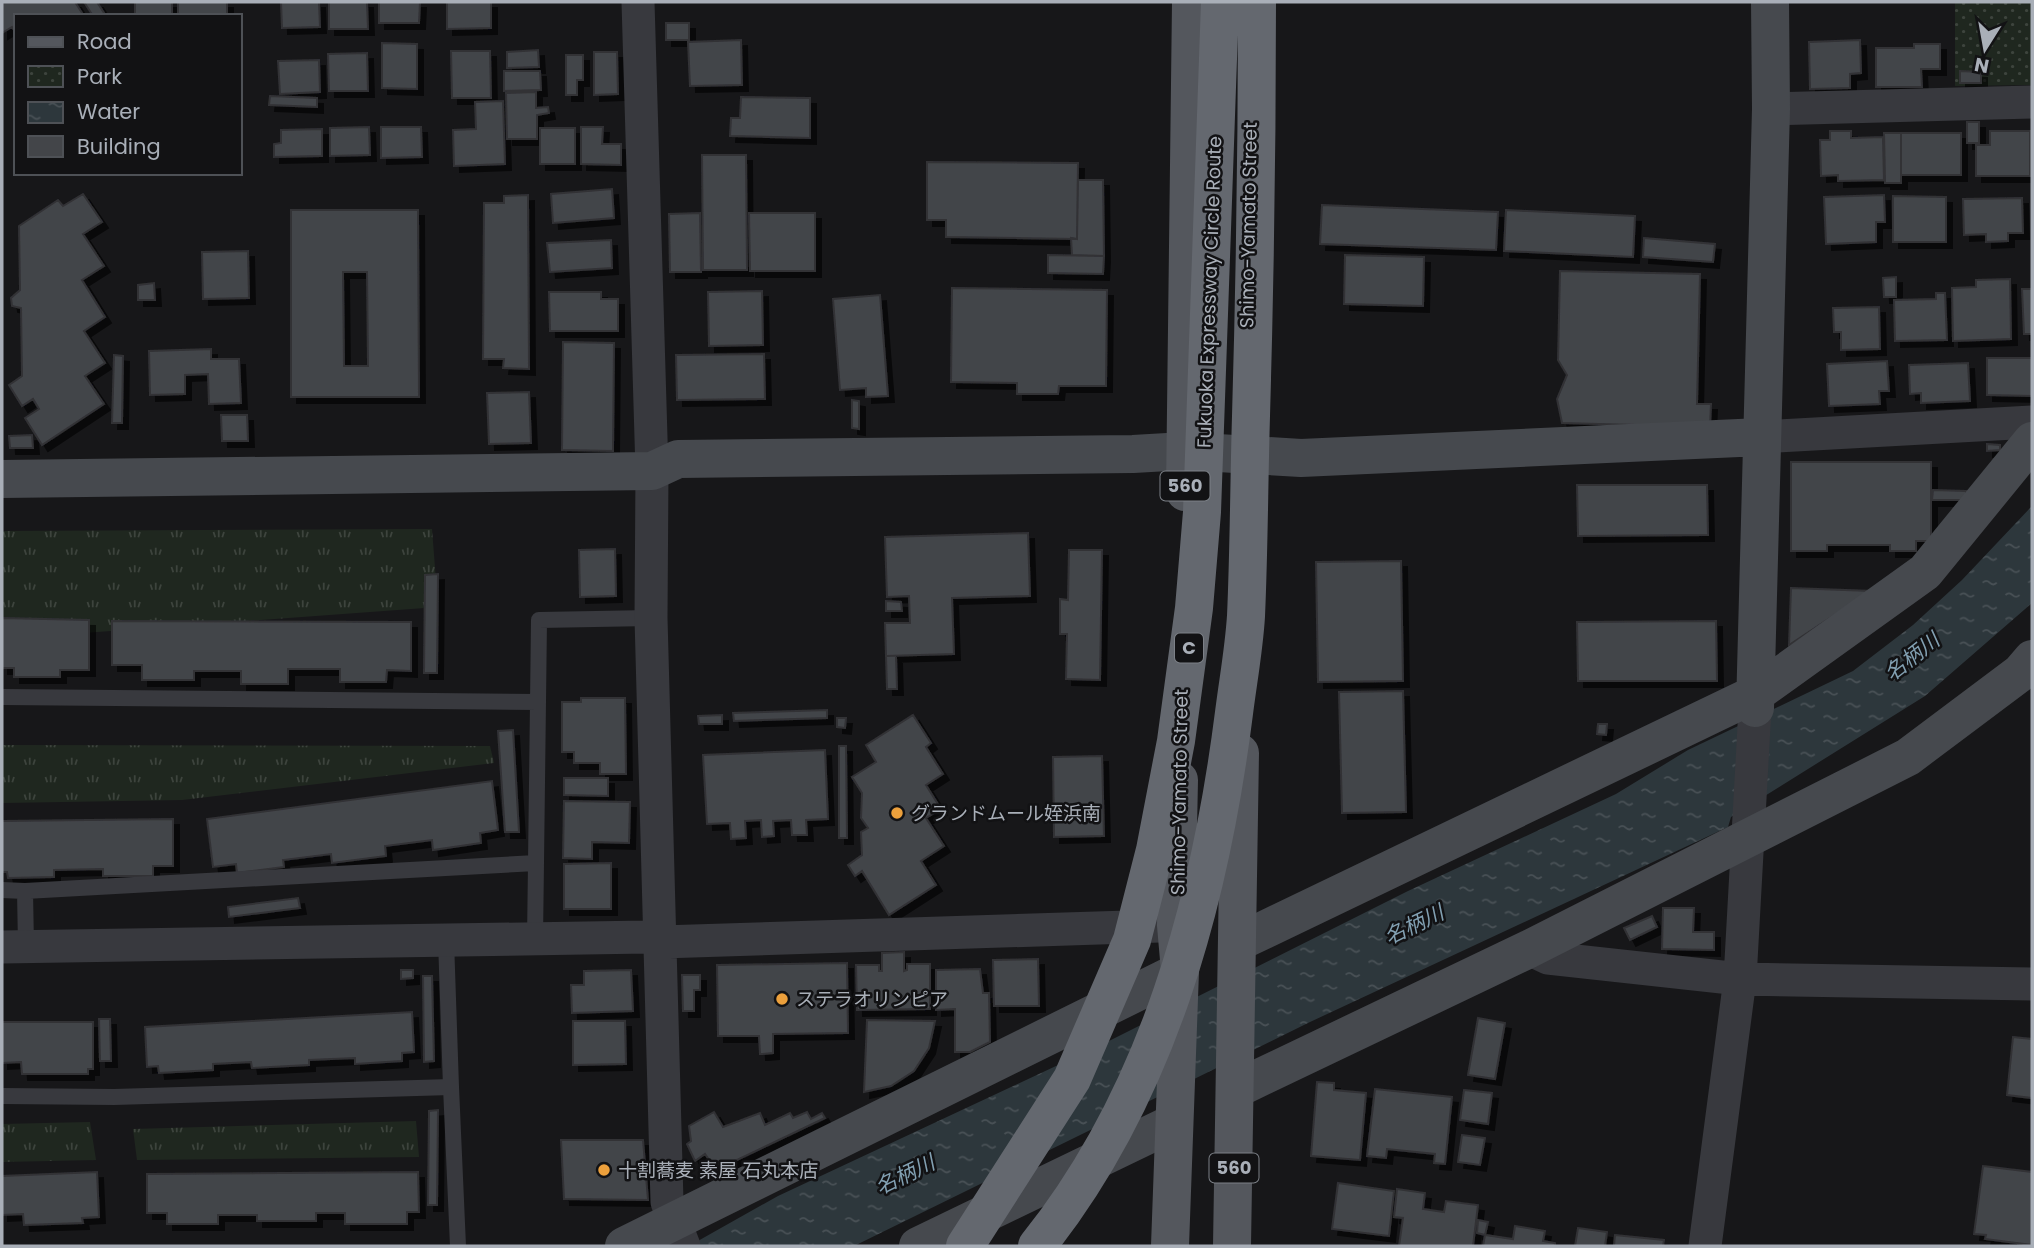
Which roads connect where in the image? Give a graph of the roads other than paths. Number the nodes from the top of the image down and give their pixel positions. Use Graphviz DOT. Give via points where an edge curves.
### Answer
graph roads {
  1 [pos="638,2"];
  2 [pos="1191,2"];
  3 [pos="1220,2"];
  4 [pos="1252,2"];
  5 [pos="1257,2"];
  6 [pos="1770,2"];
  7 [pos="2032,102"];
  8 [pos="1771,108"];
  9 [pos="2032,422"];
  10 [pos="1761,437"];
  11 [pos="2032,440"];
  12 [pos="1185,451"];
  13 [pos="1244,456"];
  14 [pos="652,471"];
  15 [pos="2,479"];
  16 [pos="651,618"];
  17 [pos="2032,659"];
  18 [pos="2,697"];
  19 [pos="1755,701"];
  20 [pos="538,702"];
  21 [pos="1747,830"];
  22 [pos="536,863"];
  23 [pos="2,890"];
  24 [pos="25,891"];
  25 [pos="1176,925"];
  26 [pos="535,939"];
  27 [pos="446,940"];
  28 [pos="661,942"];
  29 [pos="1239,942"];
  30 [pos="14,947"];
  31 [pos="1529,949"];
  32 [pos="1180,971"];
  33 [pos="1740,979"];
  34 [pos="2032,985"];
  35 [pos="450,1087"];
  36 [pos="1236,1089"];
  37 [pos="2,1096"];
  38 [pos="1172,1123"];
  39 [pos="678,1234"];
  40 [pos="458,1246"];
  41 [pos="624,1246"];
  42 [pos="918,1246"];
  43 [pos="965,1246"];
  44 [pos="1037,1246"];
  45 [pos="1170,1246"];
  46 [pos="1232,1246"];
  47 [pos="1705,1246"];
  1 -- 14 [label="street"];
  2 -- 12 [label="main road, Shimo-Yamato Street / 560"];
  3 -- 43 [label="highway, Fukuoka Expressway Circle Route / C" via="1199,540 1176,741 1155,850 1132,940 1077,1068"];
  4 -- 13 [label="main road, Shimo-Yamato Street / 560"];
  5 -- 44 [label="highway" via="1257,224 1245,620 1210,860 1158,1034 1130,1098 1095,1164"];
  6 -- 8 [label="street"];
  7 -- 8 [label="street"];
  8 -- 10 [label="street"];
  9 -- 10 [label="street"];
  10 -- 13 [label="street" via="1300,458"];
  10 -- 19 [label="street"];
  11 -- 19 [label="street" via="1925,572"];
  12 -- 13 [label="street"];
  12 -- 14 [label="street" via="678,459"];
  12 -- 25 [label="main road, Shimo-Yamato Street / 560"];
  13 -- 29 [label="main road, Shimo-Yamato Street / 560"];
  14 -- 15 [label="street"];
  14 -- 16 [label="street"];
  16 -- 20 [label="lane" via="539,620"];
  16 -- 28 [label="street"];
  17 -- 21 [label="street" via="2020,673 1908,757"];
  18 -- 20 [label="lane"];
  19 -- 21 [label="street"];
  19 -- 29 [label="street"];
  20 -- 22 [label="lane"];
  21 -- 31 [label="street"];
  21 -- 33 [label="street"];
  22 -- 24 [label="lane"];
  22 -- 26 [label="lane"];
  23 -- 24 [label="lane"];
  24 -- 30 [label="lane"];
  25 -- 28 [label="street"];
  25 -- 32 [label="main road, Shimo-Yamato Street / 560"];
  26 -- 27 [label="street"];
  26 -- 28 [label="street" via="647,937"];
  27 -- 30 [label="street"];
  27 -- 35 [label="lane"];
  28 -- 39 [label="street" via="667,1202"];
  29 -- 36 [label="main road, Shimo-Yamato Street / 560"];
  31 -- 33 [label="street" via="1548,958"];
  31 -- 36 [label="street"];
  32 -- 38 [label="main road, Shimo-Yamato Street / 560"];
  32 -- 39 [label="street"];
  33 -- 34 [label="street"];
  33 -- 47 [label="street"];
  35 -- 37 [label="lane"];
  35 -- 40 [label="lane"];
  36 -- 46 [label="main road, Shimo-Yamato Street / 560"];
  38 -- 42 [label="street"];
  38 -- 45 [label="main road, Shimo-Yamato Street / 560"];
  39 -- 41 [label="street"];
}
